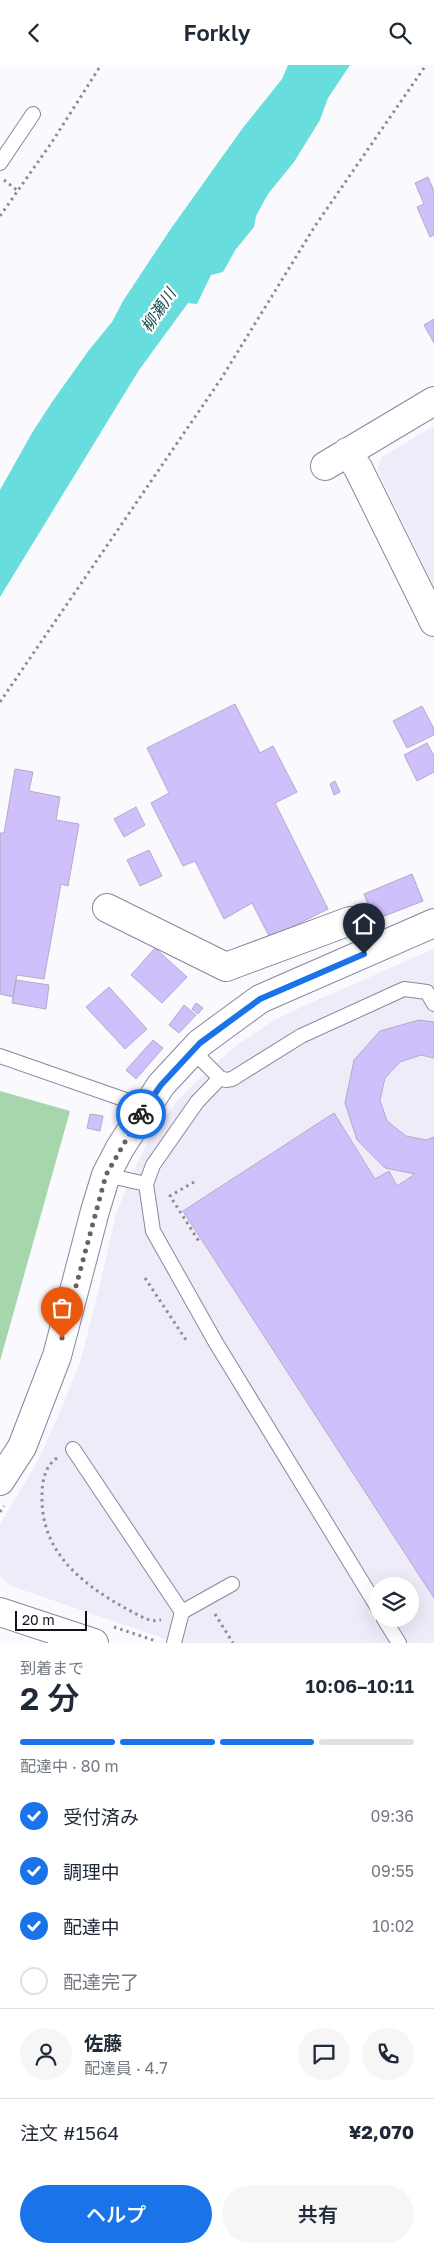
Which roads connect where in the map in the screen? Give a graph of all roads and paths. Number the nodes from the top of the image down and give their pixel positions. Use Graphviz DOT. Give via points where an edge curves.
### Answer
graph roads {
  1 [pos="101,65"];
  2 [pos="426,65"];
  3 [pos="34,114"];
  4 [pos="0,163"];
  5 [pos="0,177"];
  6 [pos="18,191"];
  7 [pos="0,216"];
  8 [pos="434,401"];
  9 [pos="347,452"];
  10 [pos="325,466"];
  11 [pos="434,622"];
  12 [pos="0,702"];
  13 [pos="107,908"];
  14 [pos="350,921"];
  15 [pos="434,923"];
  16 [pos="434,1004"];
  17 [pos="193,1051"];
  18 [pos="0,1056"];
  19 [pos="220,1078"];
  20 [pos="146,1107"];
  21 [pos="106,1175"];
  22 [pos="194,1181"];
  23 [pos="146,1184"];
  24 [pos="200,1243"];
  25 [pos="145,1278"];
  26 [pos="188,1343"];
  27 [pos="73,1449"];
  28 [pos="2,1492"];
  29 [pos="0,1512"];
  30 [pos="232,1584"];
  31 [pos="369,1593"];
  32 [pos="205,1598"];
  33 [pos="180,1609"];
  34 [pos="0,1612"];
  35 [pos="389,1627"];
  36 [pos="94,1643"];
  37 [pos="174,1643"];
  38 [pos="233,1643"];
  39 [pos="399,1643"];
  1 -- 6 [label="path"];
  2 -- 12 [label="path" via="320,219 222,379"];
  3 -- 4 [label="lane"];
  5 -- 6 [label="path"];
  6 -- 7 [label="path"];
  8 -- 9 [label="street"];
  9 -- 10 [label="street"];
  9 -- 11 [label="street" via="358,468"];
  13 -- 14 [label="street" via="226,967"];
  15 -- 17 [label="street" via="260,999"];
  16 -- 19 [label="lane" via="427,992 404,989 302,1036 232,1079"];
  17 -- 19 [label="lane"];
  17 -- 20 [label="street" via="161,1085"];
  18 -- 20 [label="lane"];
  19 -- 23 [label="lane" via="197,1102 152,1165"];
  20 -- 21 [label="street"];
  21 -- 23 [label="lane"];
  21 -- 28 [label="street" via="57,1356"];
  22 -- 24 [label="path" via="170,1196"];
  23 -- 31 [label="lane" via="152,1231 216,1343"];
  25 -- 26 [label="path"];
  27 -- 33 [label="lane"];
  27 -- 33 [label="path" via="51,1462 42,1485 43,1517 55,1549 86,1584 144,1617 158,1621"];
  28 -- 29 [label="path"];
  30 -- 32 [label="lane"];
  32 -- 33 [label="lane"];
  32 -- 38 [label="path"];
  33 -- 37 [label="lane"];
  34 -- 36 [label="street"];
  35 -- 39 [label="lane"];
}
